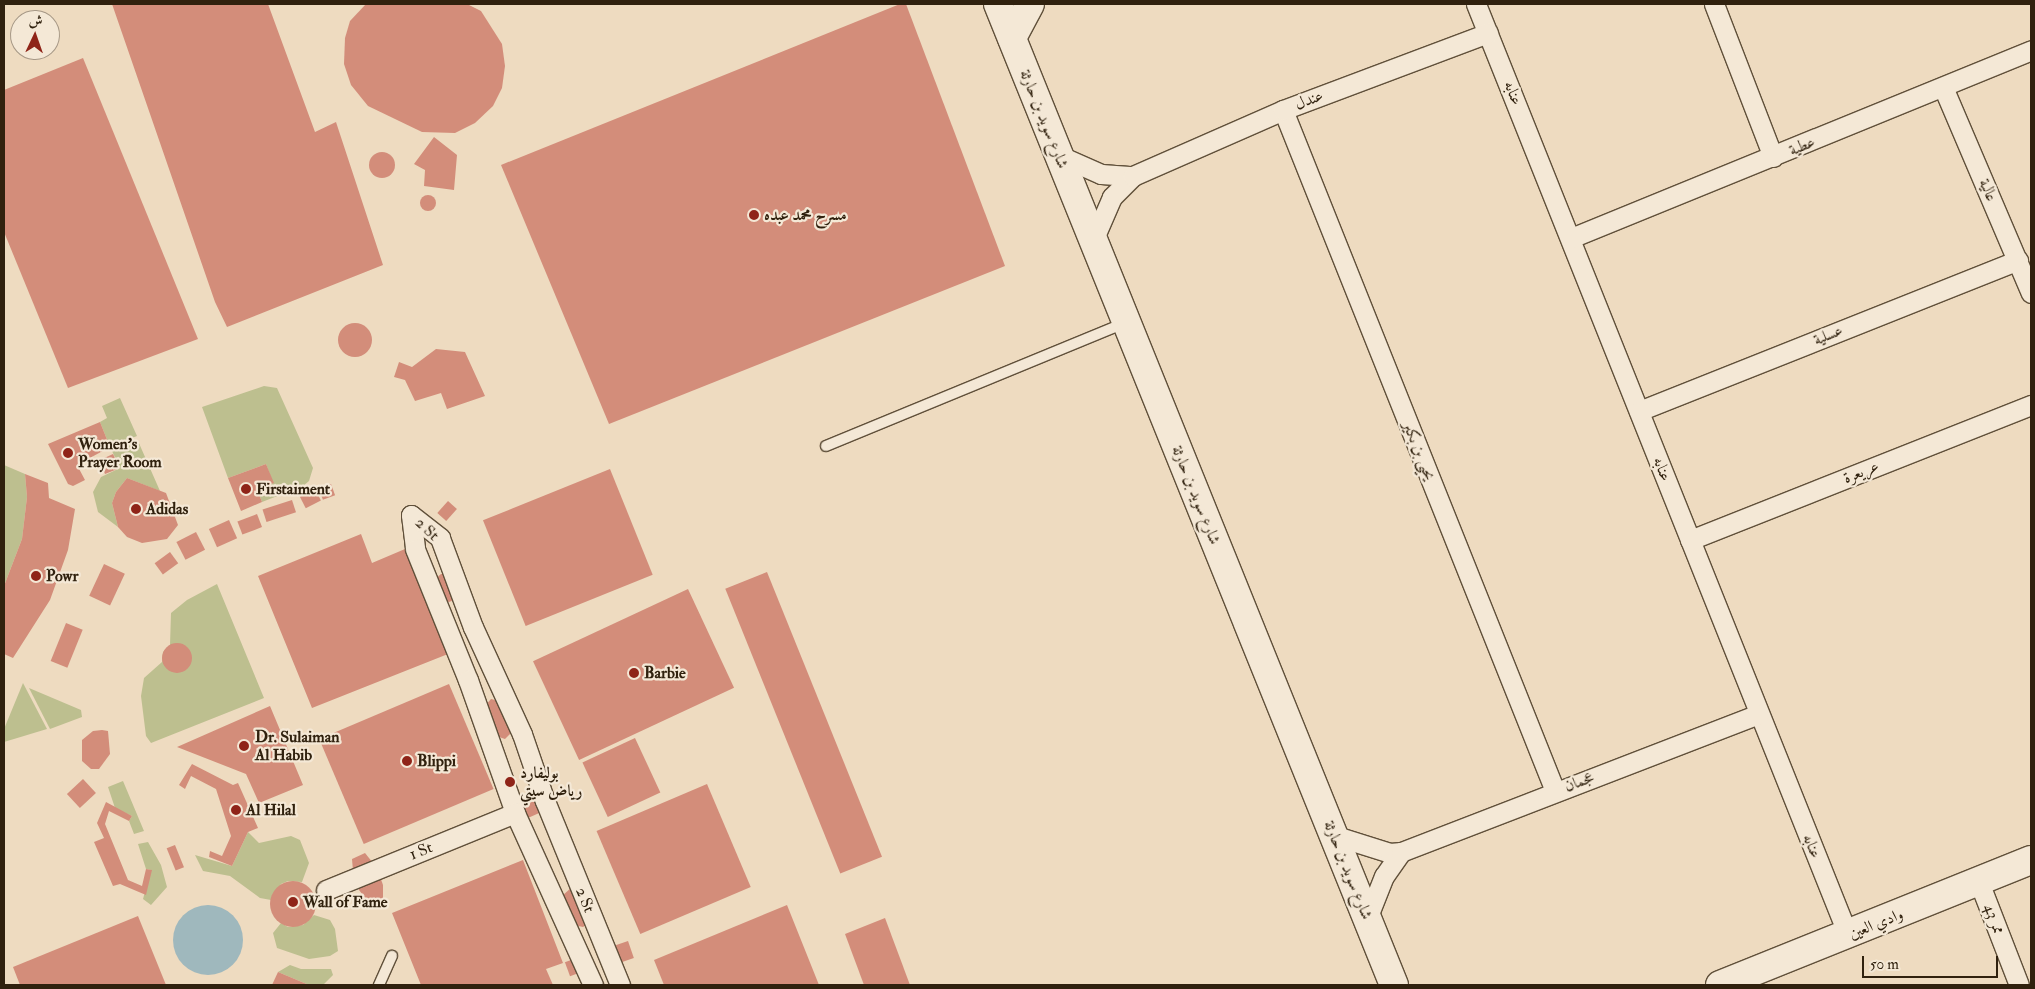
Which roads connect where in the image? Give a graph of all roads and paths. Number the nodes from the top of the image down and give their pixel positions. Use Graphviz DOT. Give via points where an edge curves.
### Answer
graph roads {
  1 [pos="998,4"];
  2 [pos="1030,4"];
  3 [pos="1476,4"];
  4 [pos="1714,4"];
  5 [pos="1488,33"];
  6 [pos="1012,38"];
  7 [pos="2031,50"];
  8 [pos="1943,87"];
  9 [pos="1283,110"];
  10 [pos="1058,155"];
  11 [pos="1774,157"];
  12 [pos="1133,176"];
  13 [pos="1571,238"];
  14 [pos="1093,242"];
  15 [pos="2018,260"];
  16 [pos="2031,293"];
  17 [pos="1126,322"];
  18 [pos="2031,404"];
  19 [pos="1639,411"];
  20 [pos="826,446"];
  21 [pos="1690,540"];
  22 [pos="480,642"];
  23 [pos="457,652"];
  24 [pos="1758,714"];
  25 [pos="533,766"];
  26 [pos="502,776"];
  27 [pos="1555,791"];
  28 [pos="515,813"];
  29 [pos="1333,835"];
  30 [pos="560,838"];
  31 [pos="532,850"];
  32 [pos="1401,852"];
  33 [pos="2031,860"];
  34 [pos="1979,882"];
  35 [pos="326,890"];
  36 [pos="1367,919"];
  37 [pos="1848,935"];
  38 [pos="392,956"];
  39 [pos="608,956"];
  40 [pos="585,965"];
  41 [pos="379,985"];
  42 [pos="593,985"];
  43 [pos="620,985"];
  44 [pos="1394,985"];
  45 [pos="1720,985"];
  46 [pos="2019,985"];
  1 -- 6 [label="street, شارع سويد بن حارثة"];
  2 -- 6 [label="street"];
  3 -- 5 [label="street, عنابه"];
  4 -- 11 [label="street"];
  5 -- 9 [label="street, عندل"];
  5 -- 13 [label="street, عنابه"];
  6 -- 10 [label="street, شارع سويد بن حارثة"];
  7 -- 8 [label="street, عطية"];
  8 -- 11 [label="street, عطية"];
  8 -- 15 [label="street, عالية"];
  9 -- 12 [label="street, عندل"];
  9 -- 27 [label="street, يحيى بن بكير"];
  10 -- 12 [label="street, عندل" via="1101,174"];
  10 -- 14 [label="street, شارع سويد بن حارثة"];
  11 -- 13 [label="street, عطية"];
  12 -- 14 [label="street, عندل" via="1112,197"];
  13 -- 19 [label="street, عنابه"];
  14 -- 17 [label="street, شارع سويد بن حارثة"];
  15 -- 16 [label="street, عالية"];
  15 -- 19 [label="street, عسلية"];
  17 -- 20 [label="lane"];
  17 -- 29 [label="street, شارع سويد بن حارثة"];
  18 -- 21 [label="street, عريعرة"];
  19 -- 21 [label="street, عنابه"];
  21 -- 24 [label="street, عنابه"];
  22 -- 23 [label="street"];
  22 -- 23 [label="street, 2 St" via="440,538 411,515 415,548"];
  22 -- 25 [label="street, 2 St"];
  23 -- 26 [label="street, 2 St"];
  24 -- 27 [label="street, عجمان"];
  24 -- 37 [label="street, عنابه"];
  25 -- 26 [label="street"];
  25 -- 30 [label="street, 2 St"];
  26 -- 28 [label="street, 2 St"];
  27 -- 32 [label="street, عجمان"];
  28 -- 31 [label="street, 2 St"];
  28 -- 35 [label="street, 1 St"];
  29 -- 32 [label="street, عجمان" via="1390,853"];
  29 -- 36 [label="street, شارع سويد بن حارثة"];
  30 -- 31 [label="street"];
  30 -- 39 [label="street, 2 St"];
  31 -- 40 [label="street, 2 St"];
  32 -- 36 [label="street" via="1384,876"];
  33 -- 34 [label="street, وادي العين"];
  34 -- 37 [label="street, وادي العين"];
  34 -- 46 [label="street, ممر 43"];
  36 -- 44 [label="street, شارع سويد بن حارثة"];
  37 -- 45 [label="street, وادي العين"];
  38 -- 41 [label="lane"];
  39 -- 40 [label="street"];
  39 -- 43 [label="street, 2 St"];
  40 -- 42 [label="street, 2 St"];
}
